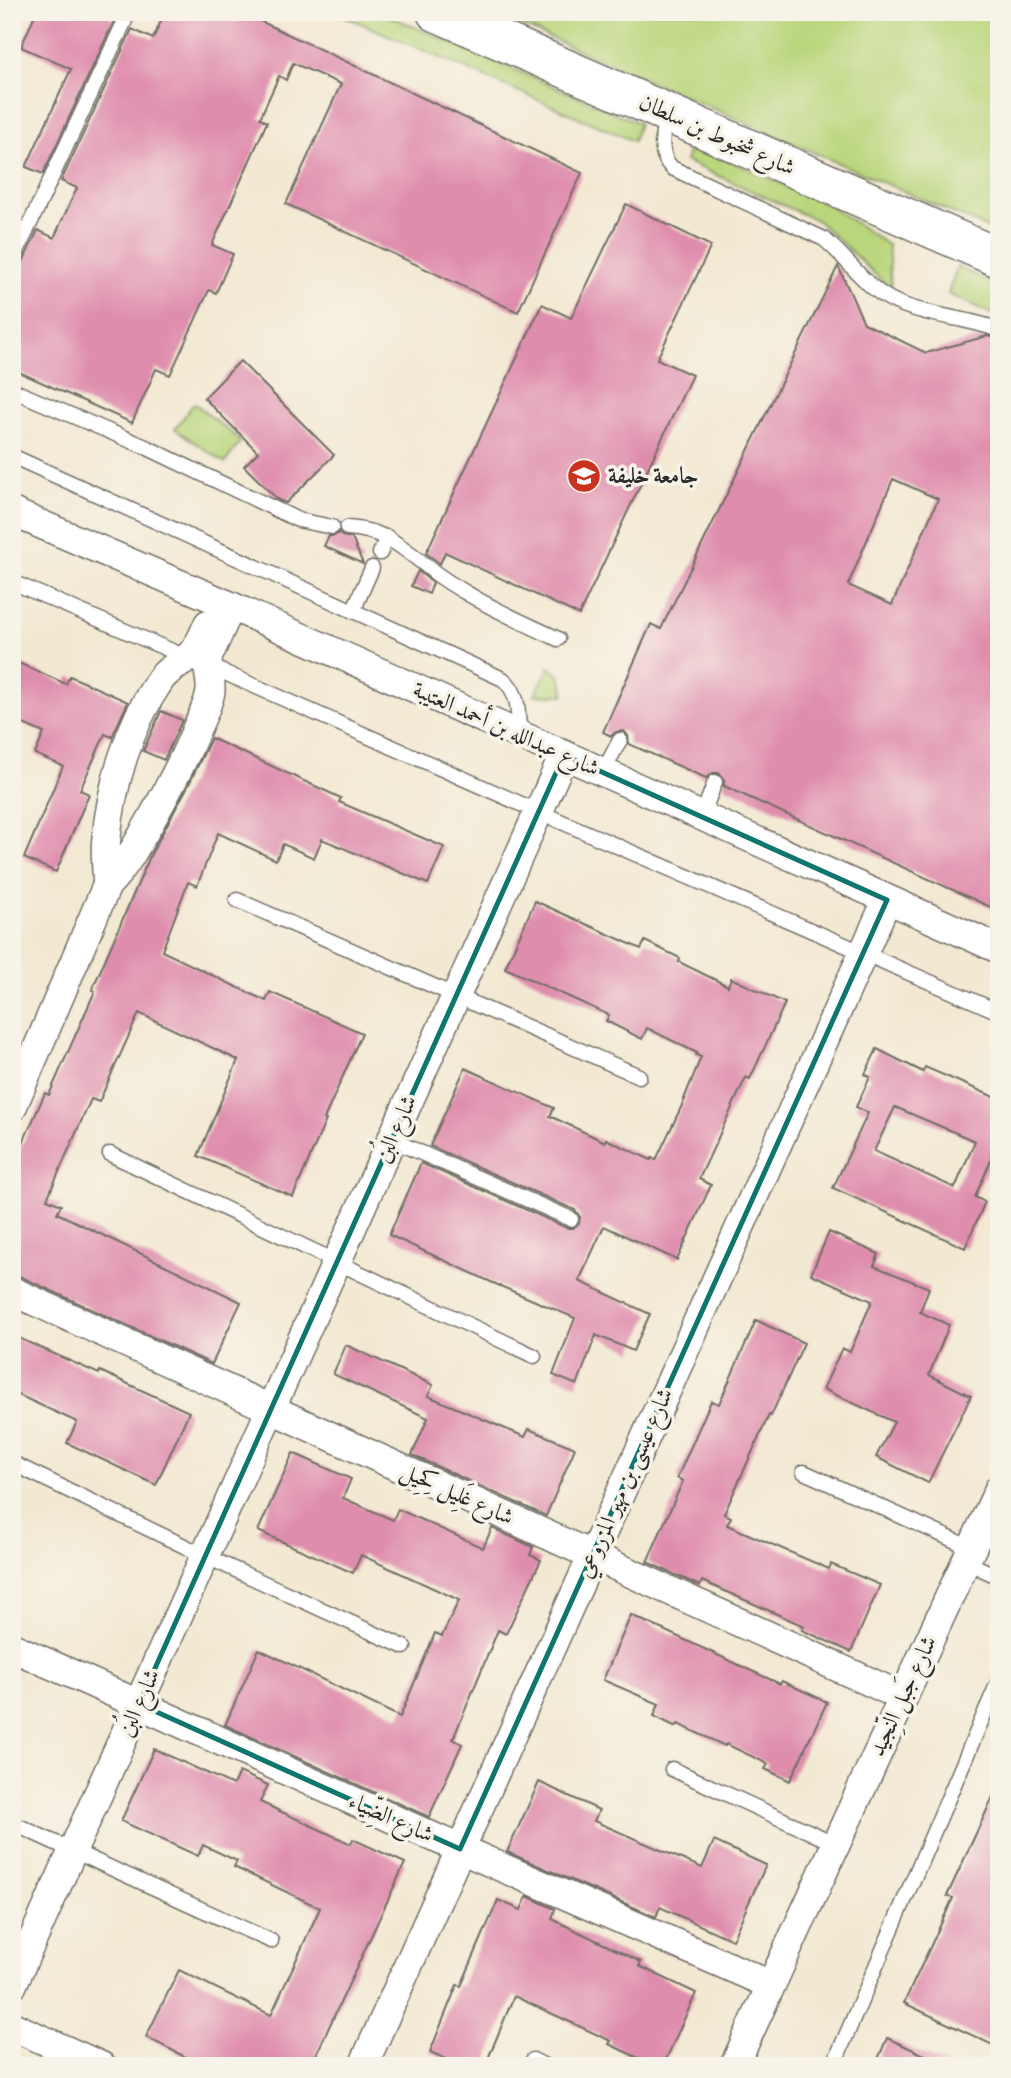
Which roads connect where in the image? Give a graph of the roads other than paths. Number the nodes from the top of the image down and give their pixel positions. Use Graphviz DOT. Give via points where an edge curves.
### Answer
graph roads {
  1 [pos="129,12"];
  2 [pos="436,12"];
  3 [pos="667,112"];
  4 [pos="999,258"];
  5 [pos="12,262"];
  6 [pos="999,330"];
  7 [pos="12,390"];
  8 [pos="12,456"];
  9 [pos="12,512"];
  10 [pos="332,527"];
  11 [pos="347,528"];
  12 [pos="387,537"];
  13 [pos="380,552"];
  14 [pos="372,568"];
  15 [pos="12,582"];
  16 [pos="225,603"];
  17 [pos="353,611"];
  18 [pos="558,639"];
  19 [pos="197,661"];
  20 [pos="519,734"];
  21 [pos="620,740"];
  22 [pos="564,755"];
  23 [pos="603,772"];
  24 [pos="715,782"];
  25 [pos="539,812"];
  26 [pos="702,816"];
  27 [pos="107,885"];
  28 [pos="237,900"];
  29 [pos="887,900"];
  30 [pos="999,949"];
  31 [pos="863,954"];
  32 [pos="456,996"];
  33 [pos="999,1012"];
  34 [pos="639,1076"];
  35 [pos="12,1108"];
  36 [pos="392,1140"];
  37 [pos="110,1154"];
  38 [pos="571,1219"];
  39 [pos="337,1262"];
  40 [pos="12,1291"];
  41 [pos="534,1356"];
  42 [pos="271,1409"];
  43 [pos="12,1462"];
  44 [pos="804,1472"];
  45 [pos="999,1489"];
  46 [pos="968,1554"];
  47 [pos="592,1555"];
  48 [pos="205,1556"];
  49 [pos="999,1577"];
  50 [pos="12,1647"];
  51 [pos="404,1647"];
  52 [pos="999,1680"];
  53 [pos="903,1697"];
  54 [pos="139,1704"];
  55 [pos="673,1769"];
  56 [pos="12,1823"];
  57 [pos="836,1844"];
  58 [pos="460,1849"];
  59 [pos="73,1850"];
  60 [pos="271,1941"];
  61 [pos="771,1985"];
  62 [pos="12,1986"];
  63 [pos="12,2026"];
  64 [pos="101,2066"];
  65 [pos="363,2066"];
  66 [pos="734,2066"];
  67 [pos="833,2066"];
  1 -- 5 [label="lane"];
  2 -- 3 [label="main road, شارع شخبوط بن سلطان"];
  3 -- 4 [label="main road, شارع شخبوط بن سلطان"];
  3 -- 6 [label="lane" via="663,152 672,168 824,239 866,283 898,303"];
  7 -- 10 [label="lane" via="298,520"];
  8 -- 17 [label="lane"];
  9 -- 16 [label="street, شارع عبدالله بن أحمد العتيبة"];
  11 -- 12 [label="lane"];
  12 -- 13 [label="lane"];
  12 -- 18 [label="lane" via="474,598"];
  14 -- 17 [label="lane"];
  15 -- 19 [label="lane"];
  16 -- 19 [label="street" via="200,642"];
  16 -- 20 [label="street, شارع عبدالله بن أحمد العتيبة"];
  17 -- 20 [label="lane" via="503,679 517,700"];
  19 -- 25 [label="lane"];
  19 -- 27 [label="street" via="211,689 209,700 176,777 130,857"];
  19 -- 27 [label="street" via="164,674 131,735 107,840"];
  20 -- 22 [label="street, شارع عبدالله بن أحمد العتيبة"];
  21 -- 23 [label="lane"];
  22 -- 23 [label="street, شارع عبدالله بن أحمد العتيبة"];
  22 -- 25 [label="street, شارع البُن"];
  23 -- 26 [label="street, شارع عبدالله بن أحمد العتيبة"];
  24 -- 26 [label="lane"];
  25 -- 31 [label="lane"];
  25 -- 32 [label="street, شارع البُن"];
  26 -- 29 [label="street, شارع عبدالله بن أحمد العتيبة"];
  27 -- 35 [label="street"];
  28 -- 32 [label="lane"];
  29 -- 30 [label="street, شارع عبدالله بن أحمد العتيبة"];
  29 -- 31 [label="street, شارع عيسى بن مهير المزروعي"];
  31 -- 33 [label="lane"];
  31 -- 47 [label="street, شارع عيسى بن مهير المزروعي"];
  32 -- 34 [label="lane"];
  32 -- 36 [label="street, شارع البُن"];
  36 -- 38 [label="lane"];
  36 -- 39 [label="street, شارع البُن"];
  37 -- 39 [label="lane"];
  39 -- 41 [label="lane"];
  39 -- 42 [label="street, شارع البُن"];
  40 -- 42 [label="street, شارع غَلِيل كِحِيل"];
  42 -- 47 [label="street, شارع غَلِيل كِحِيل"];
  42 -- 48 [label="street, شارع البُن"];
  43 -- 48 [label="lane"];
  44 -- 46 [label="lane"];
  45 -- 46 [label="street, شارع جَبل النِّجيد"];
  46 -- 49 [label="lane"];
  46 -- 53 [label="street, شارع جَبل النِّجيد"];
  47 -- 53 [label="street, شارع غَلِيل كِحِيل"];
  47 -- 58 [label="street, شارع عيسى بن مهير المزروعي"];
  48 -- 51 [label="lane"];
  48 -- 54 [label="street, شارع البُن"];
  50 -- 54 [label="street, شارع الضِّياء"];
  52 -- 67 [label="lane"];
  53 -- 57 [label="street, شارع جَبل النِّجيد"];
  54 -- 58 [label="street, شارع الضِّياء"];
  54 -- 59 [label="street, شارع البُن"];
  55 -- 57 [label="lane"];
  56 -- 59 [label="lane"];
  57 -- 61 [label="street, شارع جَبل النِّجيد"];
  58 -- 61 [label="street, شارع الضِّياء"];
  58 -- 65 [label="street, شارع عيسى بن مهير المزروعي"];
  59 -- 60 [label="lane"];
  59 -- 62 [label="street, شارع البُن"];
  61 -- 66 [label="street, شارع جَبل النِّجيد"];
  63 -- 64 [label="street"];
}
